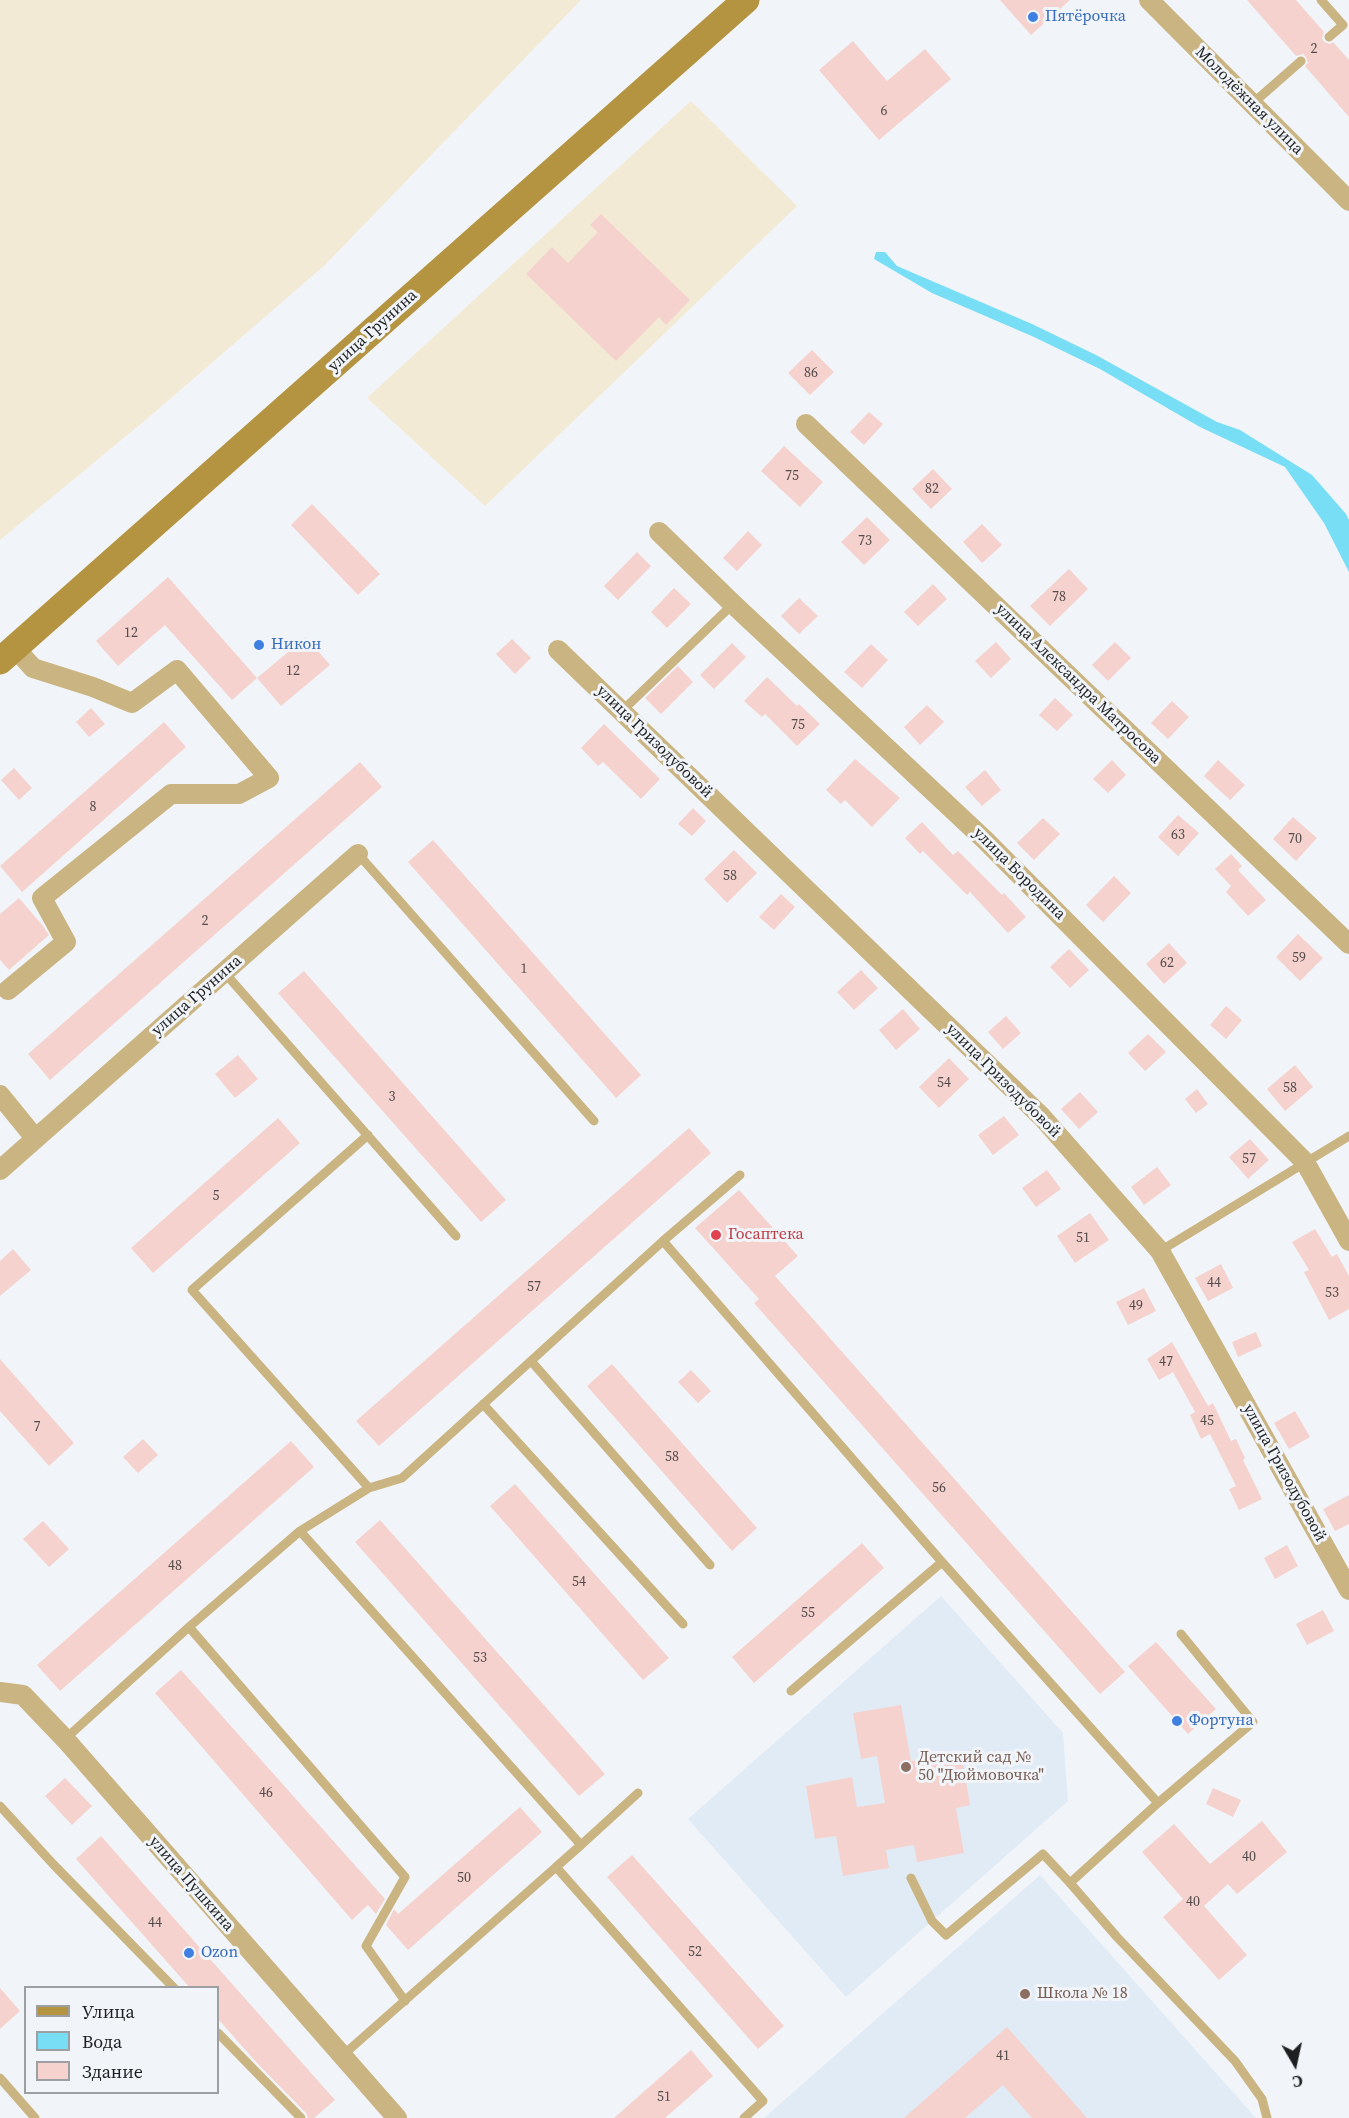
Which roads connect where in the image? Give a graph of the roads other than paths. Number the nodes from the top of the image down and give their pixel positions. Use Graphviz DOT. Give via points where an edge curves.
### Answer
graph roads {
  1 [pos="746,0"];
  2 [pos="1149,0"];
  3 [pos="1321,0"];
  4 [pos="1346,29"];
  5 [pos="1329,37"];
  6 [pos="1301,62"];
  7 [pos="1252,104"];
  8 [pos="1349,201"];
  9 [pos="806,424"];
  10 [pos="659,532"];
  11 [pos="733,604"];
  12 [pos="558,650"];
  13 [pos="8,655"];
  14 [pos="622,711"];
  15 [pos="358,854"];
  16 [pos="1349,944"];
  17 [pos="224,972"];
  18 [pos="3,990"];
  19 [pos="0,1095"];
  20 [pos="594,1121"];
  21 [pos="368,1135"];
  22 [pos="1349,1137"];
  23 [pos="35,1138"];
  24 [pos="1305,1162"];
  25 [pos="0,1170"];
  26 [pos="740,1175"];
  27 [pos="456,1236"];
  28 [pos="663,1241"];
  29 [pos="1349,1241"];
  30 [pos="1160,1251"];
  31 [pos="531,1361"];
  32 [pos="483,1404"];
  33 [pos="369,1488"];
  34 [pos="300,1531"];
  35 [pos="942,1562"];
  36 [pos="710,1565"];
  37 [pos="1349,1590"];
  38 [pos="683,1624"];
  39 [pos="189,1627"];
  40 [pos="1181,1634"];
  41 [pos="791,1691"];
  42 [pos="0,1692"];
  43 [pos="65,1739"];
  44 [pos="638,1793"];
  45 [pos="1158,1803"];
  46 [pos="0,1806"];
  47 [pos="581,1845"];
  48 [pos="556,1867"];
  49 [pos="911,1878"];
  50 [pos="1070,1883"];
  51 [pos="172,1986"];
  52 [pos="405,2001"];
  53 [pos="219,2033"];
  54 [pos="342,2056"];
  55 [pos="0,2078"];
  56 [pos="35,2118"];
  57 [pos="301,2118"];
  58 [pos="397,2118"];
  59 [pos="744,2118"];
  60 [pos="1267,2118"];
  1 -- 13 [label="street, улица Грунина"];
  2 -- 7 [label="street, Молодёжная улица"];
  3 -- 4 [label="lane"];
  4 -- 5 [label="lane"];
  6 -- 7 [label="lane"];
  7 -- 8 [label="street, Молодёжная улица"];
  9 -- 16 [label="street, улица Александра Матросова"];
  10 -- 11 [label="street, улица Бородина"];
  11 -- 14 [label="lane"];
  11 -- 24 [label="street, улица Бородина" via="985,840"];
  12 -- 14 [label="street, улица Гризодубовой"];
  13 -- 18 [label="street" via="33,668 132,703 177,670 269,778 239,794 171,794 42,898 66,942"];
  14 -- 30 [label="street, улица Гризодубовой" via="1042,1117"];
  15 -- 17 [label="street, улица Грунина"];
  15 -- 20 [label="lane"];
  17 -- 21 [label="lane"];
  17 -- 23 [label="street, улица Грунина"];
  19 -- 23 [label="street"];
  21 -- 27 [label="lane"];
  21 -- 33 [label="lane" via="192,1290"];
  22 -- 24 [label="lane"];
  23 -- 25 [label="street, улица Грунина"];
  24 -- 29 [label="street, улица Бородина"];
  24 -- 30 [label="lane"];
  26 -- 28 [label="lane"];
  28 -- 31 [label="lane"];
  28 -- 35 [label="lane"];
  30 -- 37 [label="street, улица Гризодубовой"];
  31 -- 32 [label="lane"];
  31 -- 36 [label="lane"];
  32 -- 33 [label="lane" via="402,1478"];
  32 -- 38 [label="lane"];
  33 -- 34 [label="lane"];
  34 -- 39 [label="lane"];
  34 -- 47 [label="lane"];
  35 -- 41 [label="lane"];
  35 -- 45 [label="lane"];
  39 -- 43 [label="lane"];
  39 -- 52 [label="lane" via="405,1876 366,1946"];
  40 -- 45 [label="lane" via="1253,1722"];
  42 -- 43 [label="street, улица Пушкина" via="23,1695"];
  43 -- 54 [label="street, улица Пушкина"];
  44 -- 47 [label="lane"];
  45 -- 50 [label="lane"];
  46 -- 51 [label="lane"];
  47 -- 48 [label="lane"];
  48 -- 52 [label="lane"];
  48 -- 59 [label="lane" via="763,2101"];
  49 -- 50 [label="lane" via="932,1921 946,1935 1043,1854"];
  50 -- 60 [label="lane" via="1235,2061 1262,2099"];
  52 -- 54 [label="lane"];
  53 -- 57 [label="lane"];
  54 -- 58 [label="street, улица Пушкина"];
  55 -- 56 [label="lane"];
}
